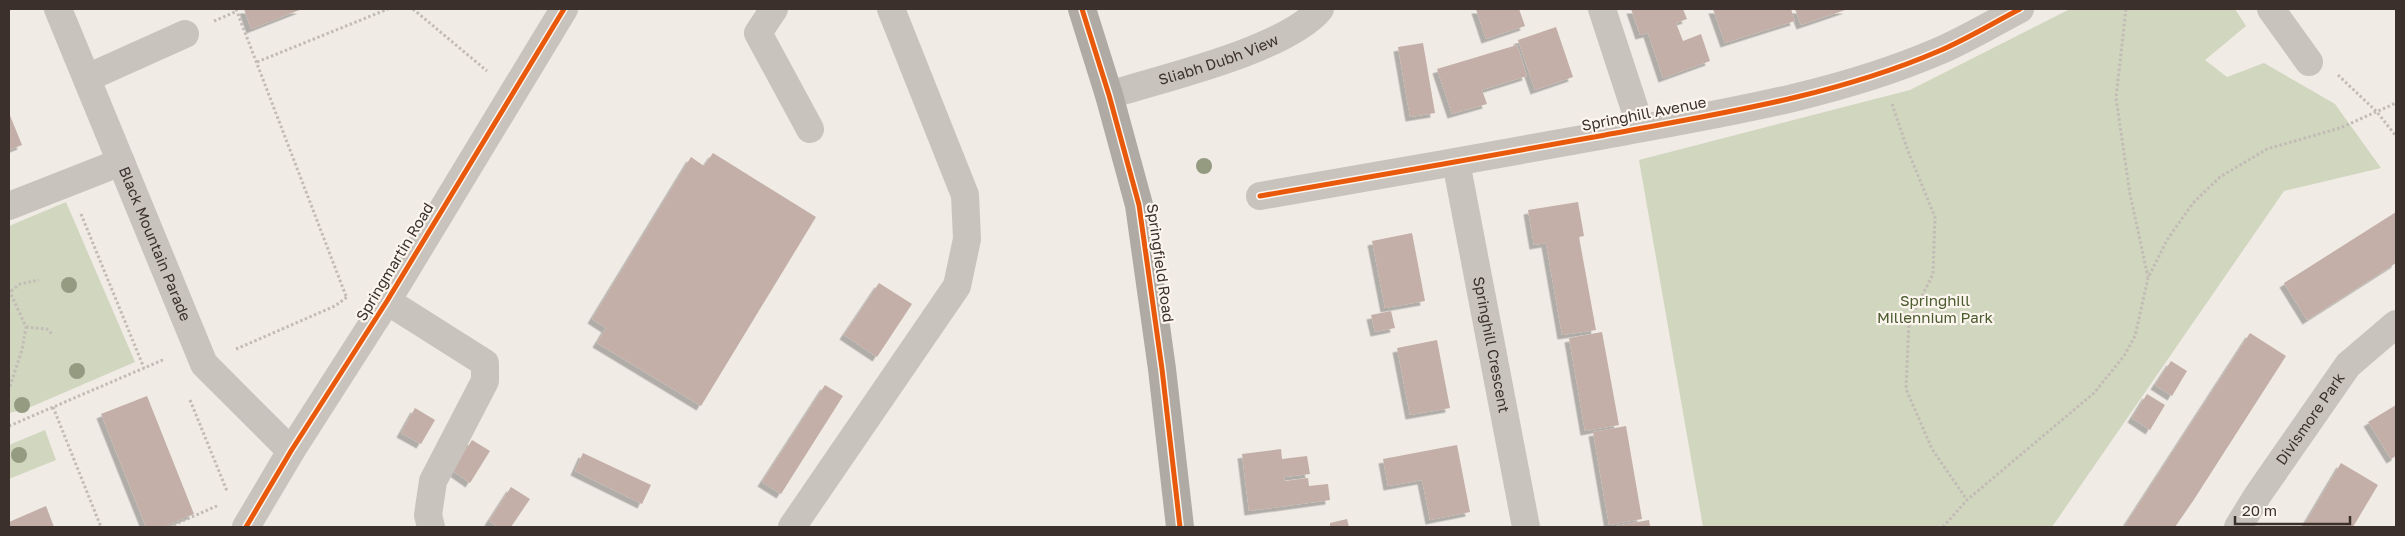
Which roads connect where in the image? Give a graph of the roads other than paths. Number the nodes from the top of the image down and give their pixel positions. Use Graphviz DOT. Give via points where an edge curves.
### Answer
graph roads {
  1 [pos="58,9"];
  2 [pos="564,9"];
  3 [pos="774,9"];
  4 [pos="891,9"];
  5 [pos="1082,9"];
  6 [pos="1320,9"];
  7 [pos="1602,9"];
  8 [pos="2020,9"];
  9 [pos="2271,9"];
  10 [pos="185,34"];
  11 [pos="2309,62"];
  12 [pos="87,78"];
  13 [pos="1109,95"];
  14 [pos="1640,128"];
  15 [pos="810,130"];
  16 [pos="121,162"];
  17 [pos="1456,162"];
  18 [pos="1260,196"];
  19 [pos="9,206"];
  20 [pos="387,302"];
  21 [pos="2396,324"];
  22 [pos="291,451"];
  23 [pos="246,527"];
  24 [pos="431,527"];
  25 [pos="792,527"];
  26 [pos="1180,527"];
  27 [pos="1526,527"];
  28 [pos="2238,527"];
  1 -- 12 [label="street, Black Mountain Parade"];
  2 -- 20 [label="street, Springmartin Road"];
  3 -- 15 [label="street" via="758,33"];
  4 -- 25 [label="street" via="965,195 967,238 957,286"];
  5 -- 13 [label="highway, Springfield Road"];
  6 -- 13 [label="street, Sliabh Dubh View" via="1311,20 1230,58"];
  7 -- 14 [label="street"];
  8 -- 14 [label="street, Springhill Avenue" via="1940,51 1882,72 1750,107"];
  9 -- 11 [label="street"];
  10 -- 12 [label="street"];
  12 -- 16 [label="street, Black Mountain Parade"];
  13 -- 26 [label="highway, Springfield Road" via="1139,204"];
  14 -- 17 [label="street, Springhill Avenue"];
  16 -- 19 [label="street"];
  16 -- 22 [label="street, Black Mountain Parade" via="200,355"];
  17 -- 18 [label="street, Springhill Avenue"];
  17 -- 27 [label="street, Springhill Crescent"];
  20 -- 22 [label="street, Springmartin Road"];
  20 -- 24 [label="street" via="485,363 485,381 433,481 428,515"];
  21 -- 28 [label="street, Divismore Park" via="2348,365"];
  22 -- 23 [label="street, Springmartin Road"];
}
